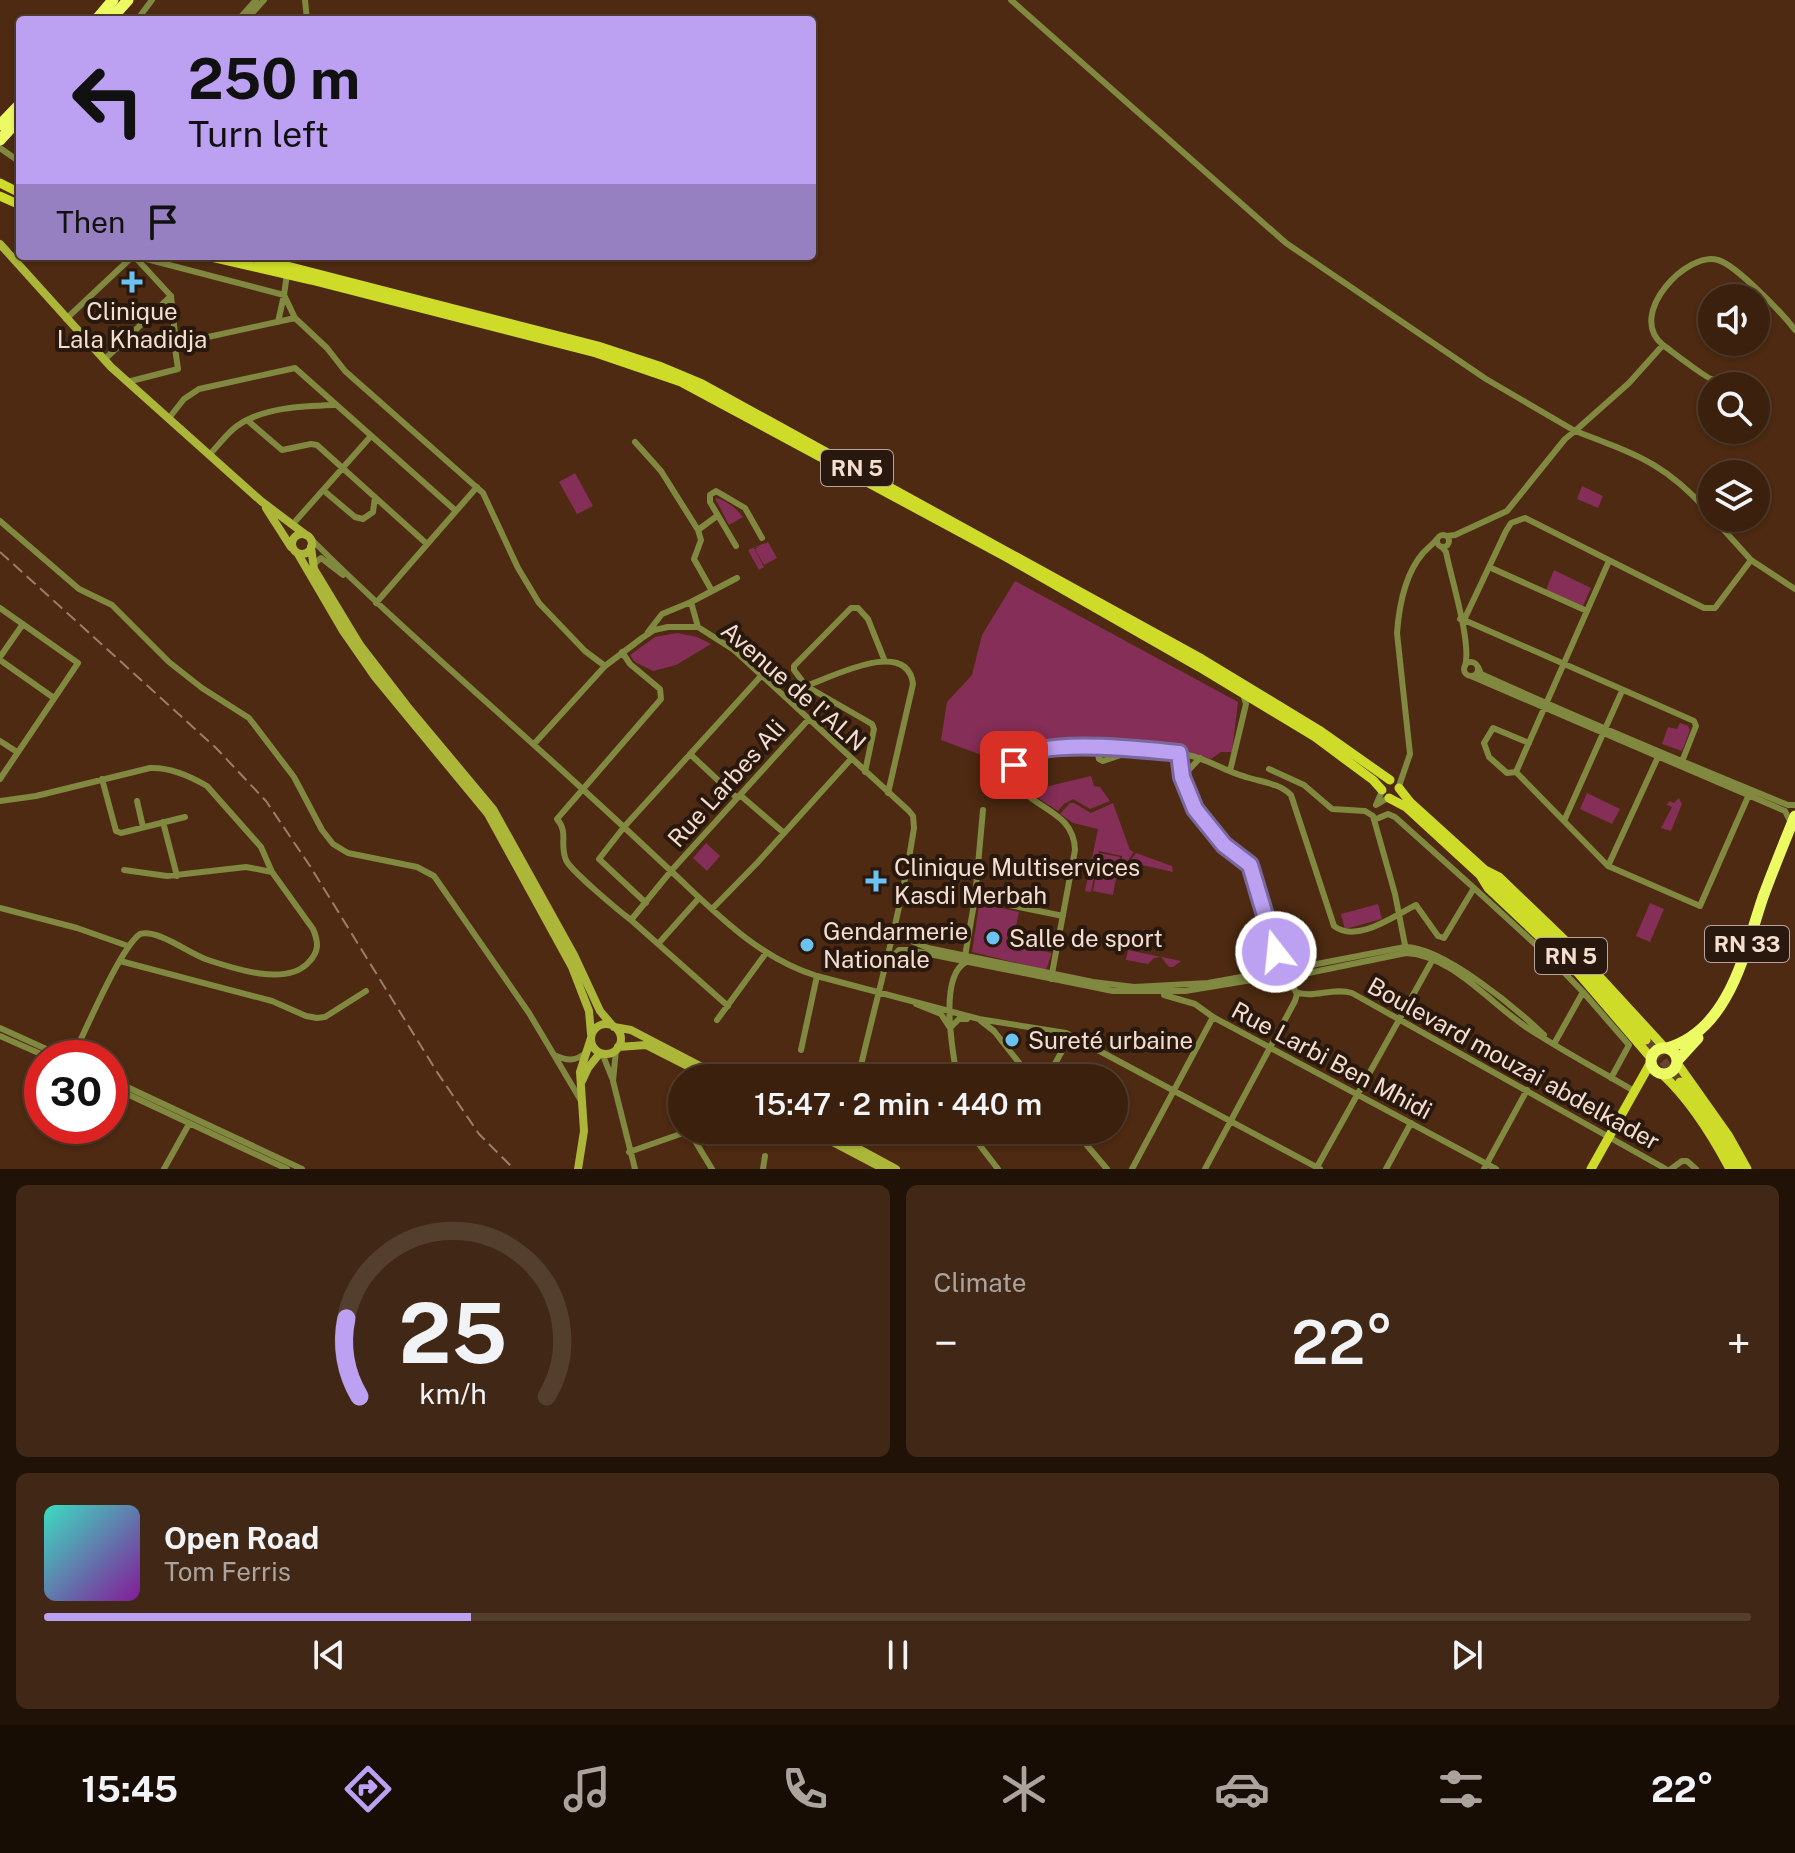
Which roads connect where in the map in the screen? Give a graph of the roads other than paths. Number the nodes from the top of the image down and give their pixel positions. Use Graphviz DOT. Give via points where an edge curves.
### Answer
graph roads {
  1 [pos="113,0"];
  2 [pos="128,0"];
  3 [pos="256,0"];
  4 [pos="264,0"];
  5 [pos="1011,0"];
  6 [pos="99,16"];
  7 [pos="114,16"];
  8 [pos="242,16"];
  9 [pos="250,16"];
  10 [pos="16,108"];
  11 [pos="16,122"];
  12 [pos="0,125"];
  13 [pos="0,140"];
  14 [pos="0,244"];
  15 [pos="130,260"];
  16 [pos="138,260"];
  17 [pos="149,260"];
  18 [pos="225,260"];
  19 [pos="264,260"];
  20 [pos="287,274"];
  21 [pos="284,295"];
  22 [pos="171,296"];
  23 [pos="295,318"];
  24 [pos="66,319"];
  25 [pos="278,322"];
  26 [pos="1795,330"];
  27 [pos="176,344"];
  28 [pos="1663,345"];
  29 [pos="104,360"];
  30 [pos="1701,372"];
  31 [pos="127,382"];
  32 [pos="336,405"];
  33 [pos="169,418"];
  34 [pos="247,420"];
  35 [pos="1575,431"];
  36 [pos="371,436"];
  37 [pos="635,442"];
  38 [pos="210,454"];
  39 [pos="342,468"];
  40 [pos="477,487"];
  41 [pos="323,490"];
  42 [pos="375,497"];
  43 [pos="1698,500"];
  44 [pos="261,501"];
  45 [pos="456,511"];
  46 [pos="717,516"];
  47 [pos="0,521"];
  48 [pos="292,525"];
  49 [pos="698,530"];
  50 [pos="1726,532"];
  51 [pos="762,538"];
  52 [pos="427,544"];
  53 [pos="1444,544"];
  54 [pos="736,546"];
  55 [pos="304,547"];
  56 [pos="321,558"];
  57 [pos="1751,560"];
  58 [pos="1609,561"];
  59 [pos="1489,567"];
  60 [pos="314,569"];
  61 [pos="737,578"];
  62 [pos="358,587"];
  63 [pos="1795,589"];
  64 [pos="712,591"];
  65 [pos="691,602"];
  66 [pos="376,603"];
  67 [pos="0,608"];
  68 [pos="1587,611"];
  69 [pos="1462,620"];
  70 [pos="23,624"];
  71 [pos="698,627"];
  72 [pos="646,635"];
  73 [pos="622,652"];
  74 [pos="1467,655"];
  75 [pos="0,658"];
  76 [pos="884,659"];
  77 [pos="1476,665"];
  78 [pos="1563,665"];
  79 [pos="605,666"];
  80 [pos="1465,666"];
  81 [pos="761,676"];
  82 [pos="1471,676"];
  83 [pos="806,686"];
  84 [pos="1622,691"];
  85 [pos="54,698"];
  86 [pos="1248,699"];
  87 [pos="1545,706"];
  88 [pos="808,720"];
  89 [pos="1604,731"];
  90 [pos="0,741"];
  91 [pos="1529,743"];
  92 [pos="534,744"];
  93 [pos="1096,747"];
  94 [pos="1137,750"];
  95 [pos="17,752"];
  96 [pos="1179,753"];
  97 [pos="690,754"];
  98 [pos="1659,754"];
  99 [pos="1200,758"];
  100 [pos="851,759"];
  101 [pos="1681,764"];
  102 [pos="1269,769"];
  103 [pos="1230,771"];
  104 [pos="865,772"];
  105 [pos="1516,772"];
  106 [pos="1182,777"];
  107 [pos="0,779"];
  108 [pos="102,779"];
  109 [pos="1395,784"];
  110 [pos="582,788"];
  111 [pos="888,793"];
  112 [pos="1750,793"];
  113 [pos="1385,794"];
  114 [pos="739,796"];
  115 [pos="0,801"];
  116 [pos="137,801"];
  117 [pos="1795,805"];
  118 [pos="983,810"];
  119 [pos="185,817"];
  120 [pos="1372,817"];
  121 [pos="1564,821"];
  122 [pos="163,822"];
  123 [pos="1794,824"];
  124 [pos="143,827"];
  125 [pos="624,827"];
  126 [pos="784,833"];
  127 [pos="1608,866"];
  128 [pos="124,870"];
  129 [pos="671,871"];
  130 [pos="272,872"];
  131 [pos="1488,875"];
  132 [pos="177,876"];
  133 [pos="1474,888"];
  134 [pos="699,898"];
  135 [pos="975,898"];
  136 [pos="646,903"];
  137 [pos="0,908"];
  138 [pos="712,909"];
  139 [pos="1398,914"];
  140 [pos="1063,916"];
  141 [pos="631,920"];
  142 [pos="898,923"];
  143 [pos="904,938"];
  144 [pos="892,940"];
  145 [pos="658,944"];
  146 [pos="128,946"];
  147 [pos="899,950"];
  148 [pos="1406,950"];
  149 [pos="766,953"];
  150 [pos="1433,956"];
  151 [pos="965,959"];
  152 [pos="120,961"];
  153 [pos="1276,965"];
  154 [pos="884,966"];
  155 [pos="1286,966"];
  156 [pos="1299,973"];
  157 [pos="817,976"];
  158 [pos="1051,976"];
  159 [pos="1284,979"];
  160 [pos="1209,988"];
  161 [pos="1294,989"];
  162 [pos="366,991"];
  163 [pos="878,992"];
  164 [pos="1583,992"];
  165 [pos="1148,993"];
  166 [pos="1305,995"];
  167 [pos="594,999"];
  168 [pos="1295,1001"];
  169 [pos="912,1002"];
  170 [pos="949,1002"];
  171 [pos="728,1006"];
  172 [pos="931,1006"];
  173 [pos="1203,1010"];
  174 [pos="945,1014"];
  175 [pos="1213,1017"];
  176 [pos="959,1019"];
  177 [pos="979,1019"];
  178 [pos="717,1020"];
  179 [pos="1398,1020"];
  180 [pos="613,1026"];
  181 [pos="0,1028"];
  182 [pos="950,1028"];
  183 [pos="631,1030"];
  184 [pos="1071,1035"];
  185 [pos="0,1036"];
  186 [pos="591,1036"];
  187 [pos="26,1040"];
  188 [pos="81,1040"];
  189 [pos="1646,1040"];
  190 [pos="1552,1042"];
  191 [pos="24,1047"];
  192 [pos="1270,1047"];
  193 [pos="617,1048"];
  194 [pos="1666,1048"];
  195 [pos="801,1050"];
  196 [pos="587,1052"];
  197 [pos="601,1053"];
  198 [pos="554,1055"];
  199 [pos="1651,1060"];
  200 [pos="1677,1062"];
  201 [pos="683,1064"];
  202 [pos="696,1064"];
  203 [pos="861,1064"];
  204 [pos="955,1064"];
  205 [pos="1020,1064"];
  206 [pos="1055,1064"];
  207 [pos="1662,1074"];
  208 [pos="1611,1078"];
  209 [pos="613,1081"];
  210 [pos="1680,1082"];
  211 [pos="580,1086"];
  212 [pos="128,1087"];
  213 [pos="1175,1089"];
  214 [pos="1527,1090"];
  215 [pos="1634,1091"];
  216 [pos="1357,1093"];
  217 [pos="128,1095"];
  218 [pos="581,1100"];
  219 [pos="1232,1120"];
  220 [pos="1411,1123"];
  221 [pos="189,1124"];
  222 [pos="1610,1136"];
  223 [pos="837,1144"];
  224 [pos="850,1144"];
  225 [pos="979,1144"];
  226 [pos="1086,1144"];
  227 [pos="629,1152"];
  228 [pos="765,1156"];
  229 [pos="1486,1166"];
  230 [pos="1318,1168"];
  231 [pos="164,1169"];
  232 [pos="287,1169"];
  233 [pos="302,1169"];
  234 [pos="578,1169"];
  235 [pos="635,1169"];
  236 [pos="712,1169"];
  237 [pos="763,1169"];
  238 [pos="884,1169"];
  239 [pos="896,1169"];
  240 [pos="998,1169"];
  241 [pos="1107,1169"];
  242 [pos="1132,1169"];
  243 [pos="1205,1169"];
  244 [pos="1386,1169"];
  245 [pos="1496,1169"];
  246 [pos="1591,1169"];
  247 [pos="1669,1169"];
  248 [pos="1696,1169"];
  249 [pos="1730,1169"];
  250 [pos="1739,1169"];
  251 [pos="1747,1169"];
  1 -- 6 [label="highway"];
  2 -- 7 [label="highway"];
  3 -- 8 [label="street"];
  4 -- 9 [label="street"];
  5 -- 35 [label="street" via="1286,243 1486,379"];
  10 -- 12 [label="highway"];
  11 -- 13 [label="highway"];
  14 -- 24 [label="main road"];
  15 -- 24 [label="street"];
  16 -- 22 [label="street"];
  17 -- 21 [label="street"];
  18 -- 20 [label="main road, RN 5"];
  19 -- 109 [label="main road, RN 5" via="598,346 702,384 1202,659 1319,730"];
  20 -- 21 [label="street"];
  20 -- 86 [label="main road, RN 5" via="596,353 681,382 1047,580"];
  21 -- 23 [label="street"];
  21 -- 25 [label="street"];
  22 -- 27 [label="street"];
  22 -- 29 [label="street"];
  23 -- 25 [label="street"];
  23 -- 40 [label="street" via="345,371"];
  24 -- 29 [label="main road"];
  25 -- 27 [label="street"];
  26 -- 28 [label="street" via="1728,264 1704,258 1659,294 1652,307 1651,326"];
  27 -- 31 [label="street" via="178,369"];
  28 -- 30 [label="street"];
  28 -- 35 [label="street"];
  29 -- 31 [label="main road"];
  31 -- 33 [label="main road"];
  32 -- 33 [label="street" via="295,368 191,392"];
  32 -- 34 [label="street" via="287,409"];
  32 -- 36 [label="street"];
  33 -- 38 [label="main road"];
  34 -- 38 [label="street"];
  34 -- 39 [label="street" via="282,450 317,445"];
  35 -- 43 [label="street" via="1636,453"];
  35 -- 53 [label="street" via="1507,511"];
  36 -- 39 [label="street"];
  36 -- 45 [label="street"];
  37 -- 49 [label="street" via="661,471"];
  38 -- 44 [label="main road"];
  39 -- 41 [label="street"];
  39 -- 42 [label="street"];
  40 -- 45 [label="street"];
  40 -- 79 [label="street" via="539,603"];
  41 -- 42 [label="street" via="363,519 373,512"];
  41 -- 48 [label="street"];
  42 -- 52 [label="street"];
  44 -- 48 [label="main road"];
  44 -- 55 [label="main road"];
  45 -- 52 [label="street"];
  46 -- 49 [label="street"];
  46 -- 51 [label="street" via="709,499 716,491 745,508"];
  46 -- 54 [label="street"];
  47 -- 198 [label="street" via="79,589 112,605 169,662 249,718 294,777 333,844 348,853 417,867 434,876"];
  48 -- 55 [label="main road"];
  49 -- 64 [label="street" via="701,540 694,559"];
  50 -- 57 [label="street"];
  52 -- 66 [label="street"];
  53 -- 69 [label="street"];
  53 -- 109 [label="street" via="1431,546 1420,556 1398,616 1410,754 1404,776"];
  55 -- 56 [label="street"];
  55 -- 60 [label="main road"];
  55 -- 62 [label="street"];
  55 -- 186 [label="main road" via="328,607 375,677 488,814 572,967 589,1011"];
  56 -- 60 [label="street"];
  56 -- 62 [label="street"];
  57 -- 58 [label="street" via="1710,609"];
  57 -- 63 [label="street"];
  58 -- 59 [label="street" via="1525,518 1511,523"];
  58 -- 68 [label="street"];
  59 -- 68 [label="street"];
  59 -- 69 [label="street"];
  60 -- 167 [label="main road" via="370,659 493,809"];
  61 -- 64 [label="street"];
  62 -- 66 [label="street"];
  64 -- 65 [label="street"];
  65 -- 71 [label="street"];
  65 -- 72 [label="street" via="662,614"];
  66 -- 92 [label="street"];
  67 -- 70 [label="street"];
  68 -- 78 [label="street"];
  69 -- 74 [label="street"];
  69 -- 78 [label="street"];
  70 -- 75 [label="street"];
  70 -- 85 [label="street" via="78,663"];
  71 -- 72 [label="street, Avenue de l'ALN" via="668,627"];
  71 -- 81 [label="street, Avenue de l'ALN"];
  72 -- 73 [label="street, Avenue de l'ALN"];
  73 -- 79 [label="street, Avenue de l'ALN"];
  73 -- 110 [label="street" via="660,689 661,699"];
  74 -- 77 [label="street"];
  74 -- 80 [label="street"];
  75 -- 85 [label="street"];
  76 -- 83 [label="street"];
  76 -- 83 [label="street" via="868,619 851,608 794,666"];
  76 -- 111 [label="street" via="907,667 913,684"];
  77 -- 80 [label="street"];
  77 -- 82 [label="street"];
  77 -- 87 [label="street" via="1481,674"];
  78 -- 84 [label="street"];
  78 -- 87 [label="street"];
  79 -- 92 [label="street, Avenue de l'ALN"];
  80 -- 82 [label="street"];
  81 -- 88 [label="street, Avenue de l'ALN"];
  81 -- 97 [label="street"];
  82 -- 87 [label="street"];
  83 -- 104 [label="street" via="872,724"];
  84 -- 89 [label="street"];
  84 -- 101 [label="street" via="1694,721"];
  85 -- 95 [label="street"];
  86 -- 103 [label="street"];
  86 -- 113 [label="main road, RN 5" via="1315,737"];
  87 -- 89 [label="street"];
  87 -- 91 [label="street"];
  88 -- 100 [label="street, Avenue de l'ALN"];
  88 -- 114 [label="street, Rue Larbes Ali"];
  89 -- 98 [label="street"];
  89 -- 121 [label="street"];
  90 -- 95 [label="street"];
  91 -- 105 [label="street"];
  91 -- 105 [label="street" via="1493,728 1484,743 1489,757 1507,773"];
  92 -- 110 [label="street"];
  93 -- 94 [label="street"];
  93 -- 94 [label="street" via="1103,761"];
  93 -- 140 [label="street" via="1028,752 1014,765 1020,789 1073,832 1075,850"];
  94 -- 96 [label="street"];
  95 -- 107 [label="street"];
  96 -- 99 [label="street"];
  96 -- 106 [label="street"];
  97 -- 114 [label="street"];
  97 -- 125 [label="street"];
  98 -- 101 [label="street"];
  98 -- 127 [label="street"];
  99 -- 103 [label="street"];
  99 -- 106 [label="street"];
  100 -- 104 [label="street, Avenue de l'ALN"];
  100 -- 126 [label="street"];
  101 -- 112 [label="street"];
  102 -- 120 [label="street" via="1304,785 1332,809"];
  103 -- 139 [label="street" via="1291,795 1329,916 1339,930 1365,929"];
  104 -- 111 [label="street, Avenue de l'ALN"];
  105 -- 121 [label="street"];
  106 -- 153 [label="street" via="1211,831 1250,865"];
  108 -- 115 [label="street"];
  108 -- 124 [label="street" via="116,831"];
  108 -- 130 [label="street" via="162,767 198,781 261,847"];
  109 -- 113 [label="main road" via="1385,783"];
  109 -- 113 [label="main road" via="1396,795"];
  109 -- 131 [label="main road, RN 5"];
  110 -- 125 [label="street"];
  110 -- 141 [label="street" via="557,815 564,828 566,861"];
  111 -- 142 [label="street, Avenue de l'ALN" via="913,816 914,828"];
  112 -- 117 [label="street"];
  112 -- 123 [label="street" via="1785,811"];
  112 -- 127 [label="street" via="1700,906"];
  113 -- 120 [label="street"];
  113 -- 131 [label="main road, RN 5"];
  114 -- 126 [label="street"];
  114 -- 129 [label="street, Rue Larbes Ali"];
  116 -- 124 [label="street"];
  118 -- 135 [label="street"];
  119 -- 122 [label="street"];
  120 -- 133 [label="street" via="1395,817"];
  120 -- 139 [label="street"];
  121 -- 127 [label="street"];
  122 -- 124 [label="street"];
  122 -- 132 [label="street"];
  123 -- 194 [label="highway, RN 33" via="1731,988 1707,1022"];
  123 -- 200 [label="highway, RN 33" via="1735,993"];
  125 -- 129 [label="street"];
  125 -- 136 [label="street" via="599,862"];
  126 -- 138 [label="street"];
  128 -- 132 [label="street"];
  129 -- 134 [label="street"];
  129 -- 136 [label="street, Rue Larbes Ali"];
  130 -- 132 [label="street" via="246,867"];
  130 -- 146 [label="street" via="318,940 314,957 296,973 282,976 212,961 151,932 140,934"];
  131 -- 189 [label="main road, RN 5" via="1574,959"];
  131 -- 194 [label="main road" via="1574,949"];
  131 -- 199 [label="main road" via="1488,888 1596,993"];
  133 -- 139 [label="street" via="1444,938 1418,906"];
  133 -- 164 [label="street"];
  134 -- 138 [label="street"];
  134 -- 145 [label="street"];
  135 -- 140 [label="street"];
  135 -- 151 [label="street"];
  136 -- 141 [label="street, Rue Larbes Ali"];
  137 -- 146 [label="street"];
  138 -- 149 [label="street"];
  139 -- 148 [label="street"];
  140 -- 158 [label="street"];
  141 -- 145 [label="street"];
  142 -- 143 [label="street"];
  142 -- 144 [label="street"];
  143 -- 144 [label="street"];
  143 -- 147 [label="street" via="906,944"];
  143 -- 151 [label="street"];
  144 -- 147 [label="street"];
  144 -- 154 [label="street"];
  145 -- 171 [label="street"];
  146 -- 152 [label="street"];
  147 -- 151 [label="street"];
  147 -- 154 [label="street"];
  148 -- 150 [label="street"];
  148 -- 155 [label="street"];
  148 -- 156 [label="street"];
  149 -- 157 [label="street"];
  149 -- 171 [label="street"];
  150 -- 179 [label="street"];
  150 -- 190 [label="street" via="1465,973"];
  151 -- 158 [label="street"];
  151 -- 170 [label="street"];
  152 -- 162 [label="street" via="317,1018"];
  152 -- 188 [label="street"];
  153 -- 155 [label="street"];
  153 -- 158 [label="street" via="1258,974 1208,983 1143,987"];
  153 -- 159 [label="street" via="1273,974"];
  154 -- 163 [label="street"];
  155 -- 159 [label="street"];
  156 -- 159 [label="street"];
  156 -- 161 [label="street" via="1292,980"];
  157 -- 163 [label="street"];
  157 -- 195 [label="street"];
  158 -- 165 [label="street" via="1113,991"];
  159 -- 160 [label="street"];
  159 -- 161 [label="street, Boulevard mouzai abdelkader"];
  160 -- 165 [label="street"];
  160 -- 173 [label="street" via="1199,998"];
  161 -- 166 [label="street, Boulevard mouzai abdelkader"];
  161 -- 168 [label="street"];
  163 -- 169 [label="street"];
  163 -- 203 [label="street"];
  164 -- 190 [label="street"];
  164 -- 208 [label="street" via="1629,1045"];
  165 -- 173 [label="street, Rue Larbi Ben Mhidi" via="1181,999"];
  166 -- 168 [label="street"];
  166 -- 179 [label="street, Boulevard mouzai abdelkader" via="1347,991"];
  167 -- 180 [label="main road"];
  167 -- 183 [label="main road"];
  168 -- 192 [label="street"];
  169 -- 172 [label="street"];
  169 -- 174 [label="street"];
  170 -- 172 [label="street"];
  170 -- 174 [label="street"];
  171 -- 178 [label="street"];
  172 -- 174 [label="street"];
  173 -- 175 [label="street, Rue Larbi Ben Mhidi"];
  174 -- 176 [label="street"];
  174 -- 177 [label="street"];
  174 -- 182 [label="street"];
  175 -- 192 [label="street, Rue Larbi Ben Mhidi"];
  175 -- 213 [label="street"];
  176 -- 177 [label="street"];
  176 -- 182 [label="street"];
  177 -- 184 [label="street"];
  177 -- 205 [label="street"];
  179 -- 214 [label="street, Boulevard mouzai abdelkader"];
  179 -- 216 [label="street"];
  180 -- 183 [label="main road"];
  180 -- 186 [label="main road" via="599,1025"];
  180 -- 193 [label="main road" via="620,1037"];
  181 -- 187 [label="street"];
  182 -- 204 [label="street"];
  183 -- 202 [label="main road"];
  184 -- 206 [label="street"];
  184 -- 213 [label="street"];
  185 -- 191 [label="street"];
  186 -- 196 [label="main road"];
  186 -- 197 [label="main road"];
  190 -- 208 [label="street"];
  192 -- 216 [label="street, Rue Larbi Ben Mhidi"];
  192 -- 219 [label="street"];
  193 -- 197 [label="main road"];
  193 -- 201 [label="main road" via="646,1045"];
  193 -- 209 [label="street"];
  194 -- 199 [label="highway"];
  194 -- 200 [label="highway"];
  196 -- 198 [label="street" via="573,1060"];
  196 -- 211 [label="main road"];
  197 -- 209 [label="street"];
  197 -- 211 [label="main road"];
  198 -- 218 [label="street"];
  199 -- 207 [label="highway" via="1654,1071"];
  199 -- 215 [label="main road"];
  200 -- 207 [label="highway" via="1671,1073"];
  200 -- 251 [label="main road"];
  207 -- 215 [label="main road"];
  207 -- 249 [label="main road" via="1701,1121"];
  208 -- 215 [label="street"];
  209 -- 227 [label="street"];
  210 -- 250 [label="main road"];
  211 -- 218 [label="main road"];
  212 -- 233 [label="street"];
  213 -- 219 [label="street"];
  213 -- 242 [label="street"];
  214 -- 222 [label="street, Boulevard mouzai abdelkader"];
  214 -- 229 [label="street"];
  215 -- 222 [label="main road"];
  216 -- 220 [label="street, Rue Larbi Ben Mhidi"];
  216 -- 230 [label="street"];
  217 -- 221 [label="street"];
  218 -- 234 [label="main road" via="584,1131"];
  219 -- 230 [label="street"];
  219 -- 243 [label="street"];
  220 -- 229 [label="street, Rue Larbi Ben Mhidi"];
  220 -- 244 [label="street"];
  221 -- 231 [label="street"];
  221 -- 232 [label="street"];
  222 -- 246 [label="main road"];
  222 -- 247 [label="street, Boulevard mouzai abdelkader"];
  223 -- 238 [label="main road"];
  224 -- 239 [label="main road"];
  225 -- 240 [label="street"];
  226 -- 241 [label="street"];
  227 -- 235 [label="street"];
  227 -- 236 [label="street" via="689,1131"];
  228 -- 237 [label="street"];
  229 -- 245 [label="street, Rue Larbi Ben Mhidi"];
  247 -- 248 [label="street" via="1687,1161"];
}
